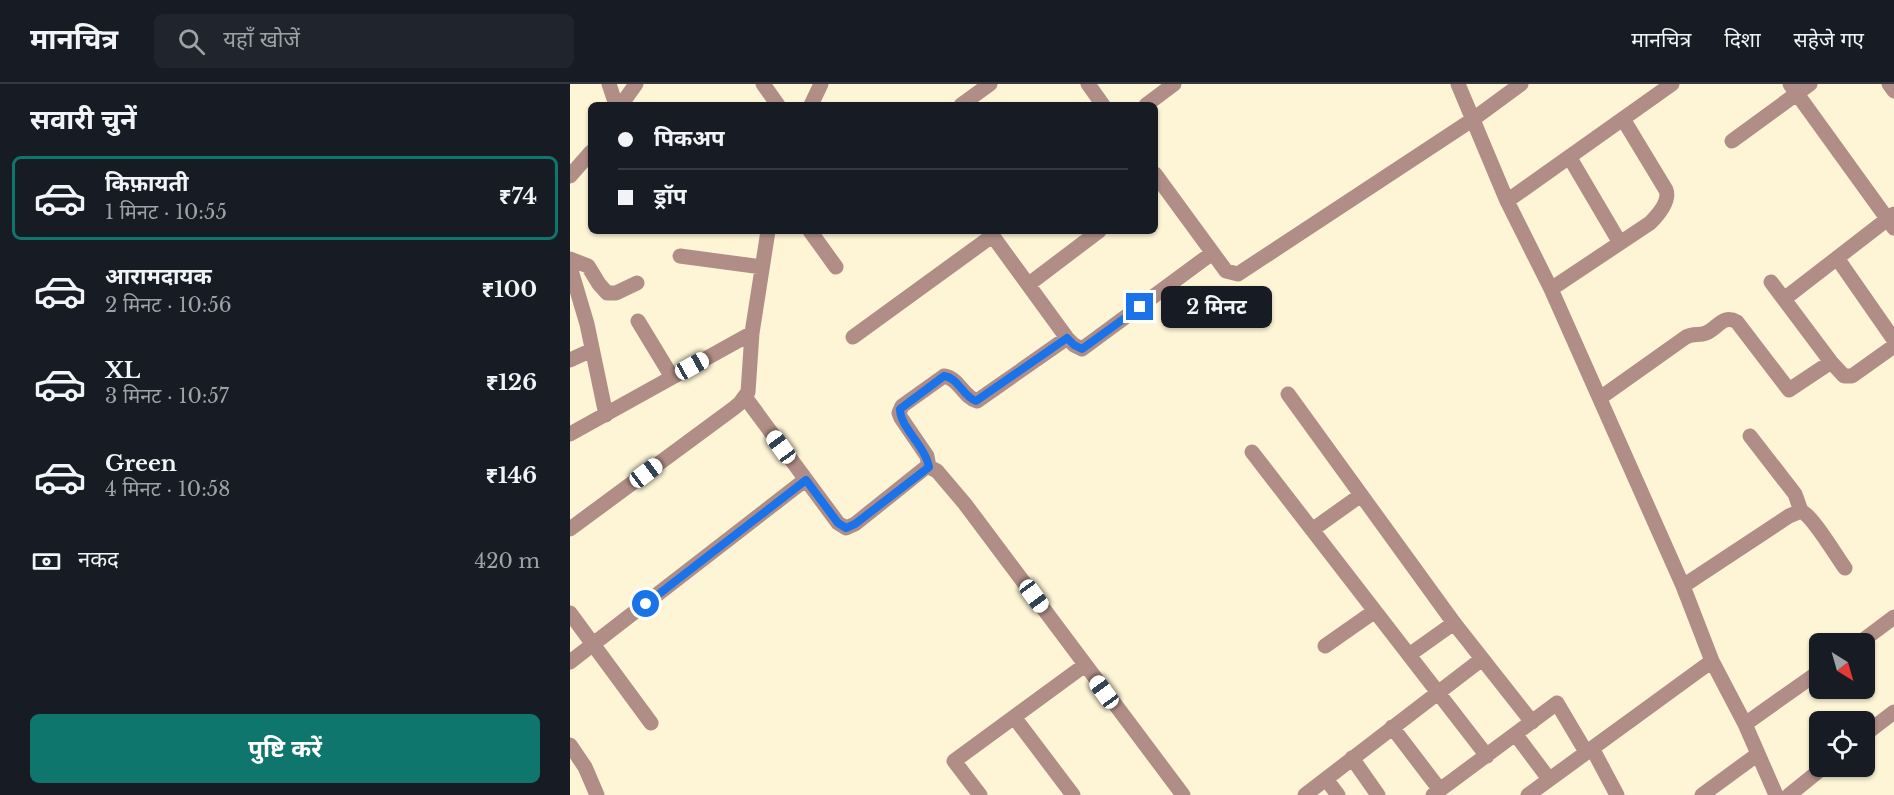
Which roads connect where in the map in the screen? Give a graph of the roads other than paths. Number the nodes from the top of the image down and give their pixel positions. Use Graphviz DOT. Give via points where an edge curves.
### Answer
graph roads {
  1 [pos="609,84"];
  2 [pos="636,84"];
  3 [pos="763,84"];
  4 [pos="821,84"];
  5 [pos="990,84"];
  6 [pos="1088,84"];
  7 [pos="1174,84"];
  8 [pos="1458,84"];
  9 [pos="1521,84"];
  10 [pos="1672,84"];
  11 [pos="1809,84"];
  12 [pos="1889,84"];
  13 [pos="1793,89"];
  14 [pos="1894,91"];
  15 [pos="615,102"];
  16 [pos="623,102"];
  17 [pos="776,102"];
  18 [pos="812,102"];
  19 [pos="966,102"];
  20 [pos="1101,102"];
  21 [pos="1150,102"];
  22 [pos="1623,119"];
  23 [pos="1472,120"];
  24 [pos="1731,141"];
  25 [pos="588,155"];
  26 [pos="1570,158"];
  27 [pos="570,176"];
  28 [pos="1158,183"];
  29 [pos="1508,201"];
  30 [pos="1892,220"];
  31 [pos="768,234"];
  32 [pos="812,234"];
  33 [pos="989,234"];
  34 [pos="991,234"];
  35 [pos="1095,234"];
  36 [pos="1620,243"];
  37 [pos="1211,254"];
  38 [pos="680,256"];
  39 [pos="1837,258"];
  40 [pos="570,259"];
  41 [pos="570,267"];
  42 [pos="762,267"];
  43 [pos="836,267"];
  44 [pos="1771,282"];
  45 [pos="637,284"];
  46 [pos="1029,284"];
  47 [pos="574,288"];
  48 [pos="1551,289"];
  49 [pos="1784,299"];
  50 [pos="638,321"];
  51 [pos="752,333"];
  52 [pos="853,337"];
  53 [pos="1067,338"];
  54 [pos="1894,340"];
  55 [pos="1894,346"];
  56 [pos="592,350"];
  57 [pos="570,360"];
  58 [pos="1831,362"];
  59 [pos="672,377"];
  60 [pos="1288,394"];
  61 [pos="745,397"];
  62 [pos="1600,398"];
  63 [pos="606,415"];
  64 [pos="570,434"];
  65 [pos="1750,436"];
  66 [pos="1252,452"];
  67 [pos="929,467"];
  68 [pos="806,480"];
  69 [pos="1361,495"];
  70 [pos="1801,511"];
  71 [pos="570,529"];
  72 [pos="1312,530"];
  73 [pos="1845,568"];
  74 [pos="1683,586"];
  75 [pos="1375,610"];
  76 [pos="570,614"];
  77 [pos="1894,617"];
  78 [pos="1454,623"];
  79 [pos="1873,633"];
  80 [pos="593,645"];
  81 [pos="1325,646"];
  82 [pos="1409,655"];
  83 [pos="1482,659"];
  84 [pos="1712,660"];
  85 [pos="570,662"];
  86 [pos="1085,665"];
  87 [pos="1809,679"];
  88 [pos="1438,692"];
  89 [pos="1894,712"];
  90 [pos="1014,717"];
  91 [pos="1532,722"];
  92 [pos="651,723"];
  93 [pos="1745,724"];
  94 [pos="1392,727"];
  95 [pos="1875,727"];
  96 [pos="1516,735"];
  97 [pos="570,745"];
  98 [pos="1589,750"];
  99 [pos="1758,754"];
  100 [pos="1487,756"];
  101 [pos="1352,758"];
  102 [pos="1811,777"];
  103 [pos="1326,779"];
  104 [pos="1549,779"];
  105 [pos="1437,792"];
  106 [pos="597,795"];
  107 [pos="980,795"];
  108 [pos="1073,795"];
  109 [pos="1183,795"];
  110 [pos="1305,795"];
  111 [pos="1338,795"];
  112 [pos="1378,795"];
  113 [pos="1528,795"];
  114 [pos="1617,795"];
  115 [pos="1702,795"];
  116 [pos="1776,795"];
  117 [pos="1788,795"];
  1 -- 15 [label="street"];
  2 -- 16 [label="street"];
  3 -- 17 [label="street"];
  4 -- 18 [label="street"];
  5 -- 19 [label="street"];
  6 -- 20 [label="street"];
  7 -- 21 [label="street"];
  8 -- 23 [label="street"];
  9 -- 23 [label="street"];
  10 -- 22 [label="street"];
  11 -- 13 [label="street"];
  12 -- 14 [label="street"];
  13 -- 24 [label="street"];
  13 -- 30 [label="street"];
  22 -- 26 [label="street"];
  22 -- 36 [label="street" via="1668,194 1656,216"];
  23 -- 29 [label="street"];
  23 -- 37 [label="street" via="1243,271 1226,271"];
  25 -- 27 [label="street"];
  26 -- 29 [label="street"];
  26 -- 36 [label="street"];
  28 -- 37 [label="street"];
  29 -- 48 [label="street"];
  30 -- 39 [label="street"];
  31 -- 42 [label="street"];
  32 -- 43 [label="street"];
  33 -- 52 [label="street"];
  34 -- 46 [label="street"];
  35 -- 46 [label="street"];
  36 -- 48 [label="street"];
  37 -- 53 [label="street" via="1082,349"];
  38 -- 42 [label="street"];
  39 -- 49 [label="street"];
  39 -- 54 [label="street"];
  40 -- 45 [label="street" via="588,266 607,293"];
  41 -- 47 [label="street"];
  42 -- 51 [label="street"];
  44 -- 49 [label="street"];
  46 -- 53 [label="street"];
  47 -- 56 [label="street"];
  48 -- 62 [label="street"];
  49 -- 58 [label="street"];
  50 -- 59 [label="street"];
  51 -- 59 [label="street"];
  51 -- 61 [label="street"];
  53 -- 67 [label="street" via="981,400 972,400 952,378 944,376 902,406 901,418 927,456"];
  55 -- 58 [label="street" via="1848,378"];
  56 -- 57 [label="street"];
  56 -- 63 [label="street"];
  58 -- 62 [label="street" via="1789,390 1737,322 1729,319 1704,334 1686,337"];
  59 -- 63 [label="street"];
  60 -- 69 [label="street"];
  61 -- 68 [label="street"];
  61 -- 71 [label="street"];
  62 -- 74 [label="street"];
  63 -- 64 [label="street"];
  65 -- 70 [label="street" via="1795,494"];
  66 -- 72 [label="street"];
  67 -- 68 [label="street" via="846,528"];
  67 -- 86 [label="street" via="938,471 965,504"];
  68 -- 80 [label="street"];
  69 -- 72 [label="street"];
  69 -- 78 [label="street"];
  70 -- 73 [label="street"];
  70 -- 74 [label="street"];
  72 -- 75 [label="street"];
  74 -- 84 [label="street"];
  75 -- 81 [label="street"];
  75 -- 82 [label="street"];
  76 -- 80 [label="street"];
  77 -- 79 [label="street"];
  78 -- 82 [label="street"];
  78 -- 83 [label="street"];
  80 -- 85 [label="street"];
  80 -- 92 [label="street"];
  82 -- 88 [label="street"];
  83 -- 88 [label="street"];
  83 -- 91 [label="street"];
  84 -- 93 [label="street"];
  84 -- 98 [label="street"];
  86 -- 90 [label="street"];
  86 -- 109 [label="street"];
  87 -- 93 [label="street"];
  88 -- 94 [label="street"];
  88 -- 100 [label="street"];
  89 -- 95 [label="street"];
  90 -- 107 [label="street" via="954,761"];
  90 -- 108 [label="street"];
  91 -- 96 [label="street"];
  91 -- 98 [label="street" via="1557,703"];
  93 -- 99 [label="street"];
  94 -- 101 [label="street"];
  94 -- 105 [label="street"];
  96 -- 100 [label="street"];
  96 -- 104 [label="street"];
  97 -- 106 [label="street"];
  98 -- 104 [label="street"];
  98 -- 114 [label="street"];
  99 -- 115 [label="street"];
  99 -- 116 [label="street"];
  100 -- 105 [label="street"];
  101 -- 103 [label="street"];
  101 -- 112 [label="street"];
  102 -- 117 [label="street"];
  103 -- 110 [label="street"];
  103 -- 111 [label="street"];
  104 -- 113 [label="street"];
}
